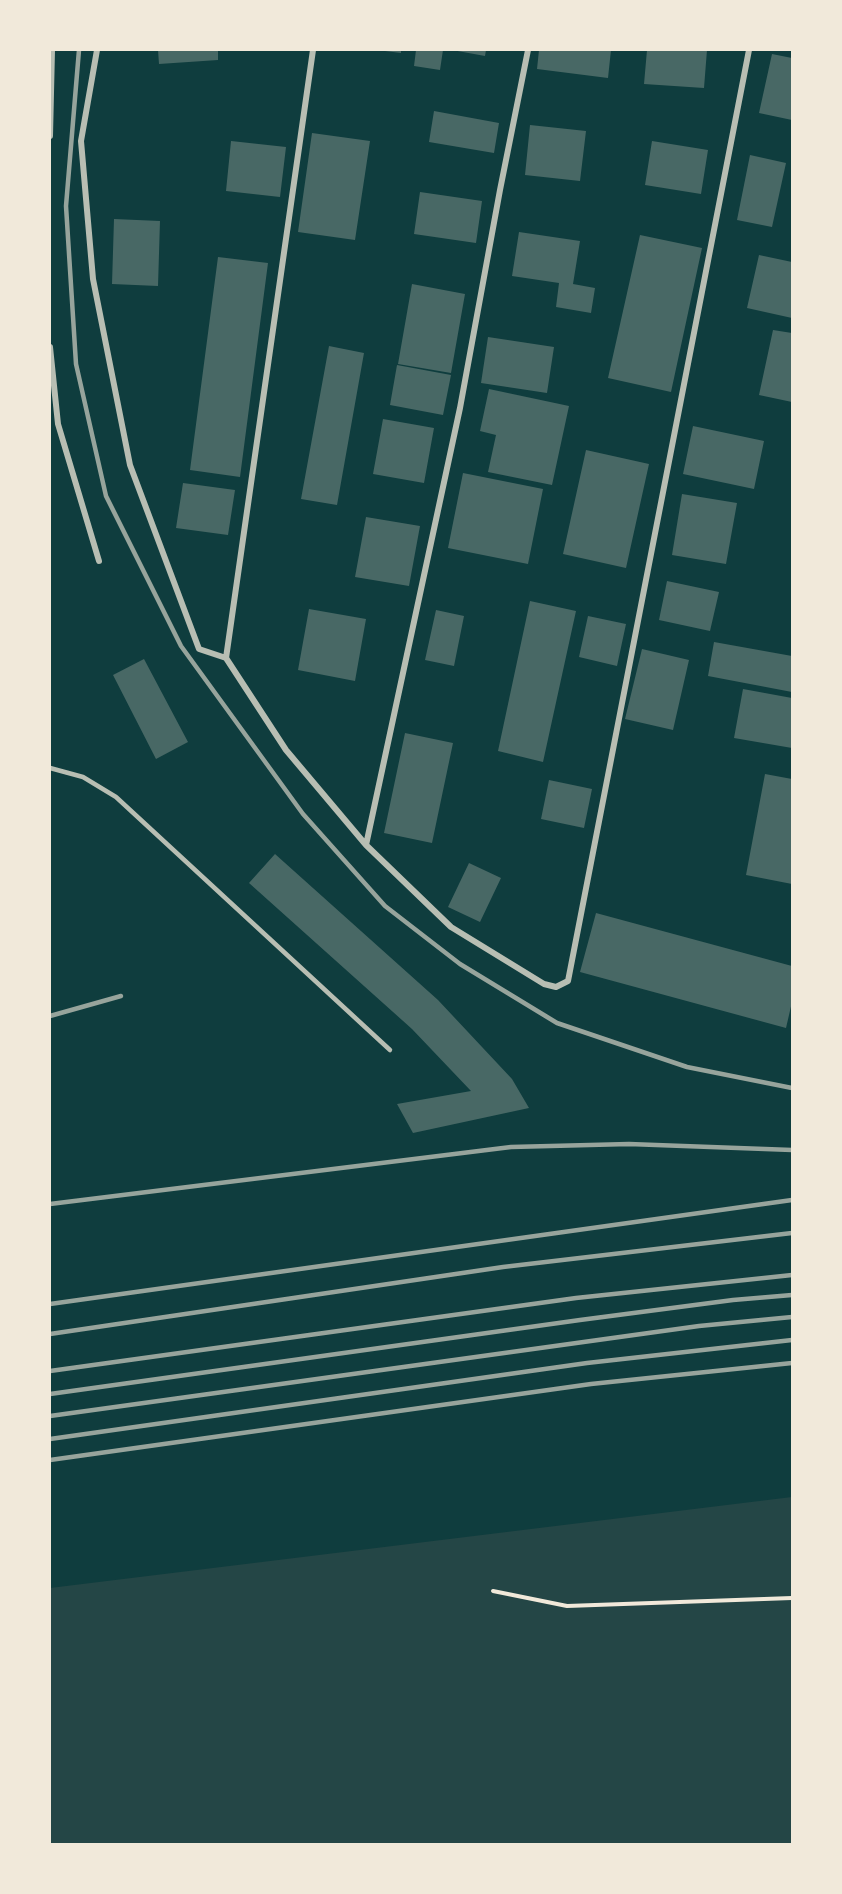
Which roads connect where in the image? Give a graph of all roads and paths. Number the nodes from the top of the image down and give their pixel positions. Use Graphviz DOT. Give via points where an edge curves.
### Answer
graph roads {
  1 [pos="52,50"];
  2 [pos="97,50"];
  3 [pos="313,50"];
  4 [pos="528,50"];
  5 [pos="749,50"];
  6 [pos="50,136"];
  7 [pos="50,347"];
  8 [pos="99,561"];
  9 [pos="226,658"];
  10 [pos="50,768"];
  11 [pos="366,845"];
  12 [pos="390,1050"];
  13 [pos="493,1591"];
  14 [pos="792,1598"];
  1 -- 6 [label="street"];
  2 -- 9 [label="street" via="81,141 93,279 130,465 199,649"];
  3 -- 9 [label="street"];
  4 -- 11 [label="street" via="460,408"];
  5 -- 11 [label="street" via="568,981 556,987 544,984 451,927"];
  7 -- 8 [label="street" via="58,424"];
  9 -- 11 [label="street" via="286,750"];
  10 -- 12 [label="lane" via="95,783 126,805"];
  13 -- 14 [label="path" via="567,1606"];
}
